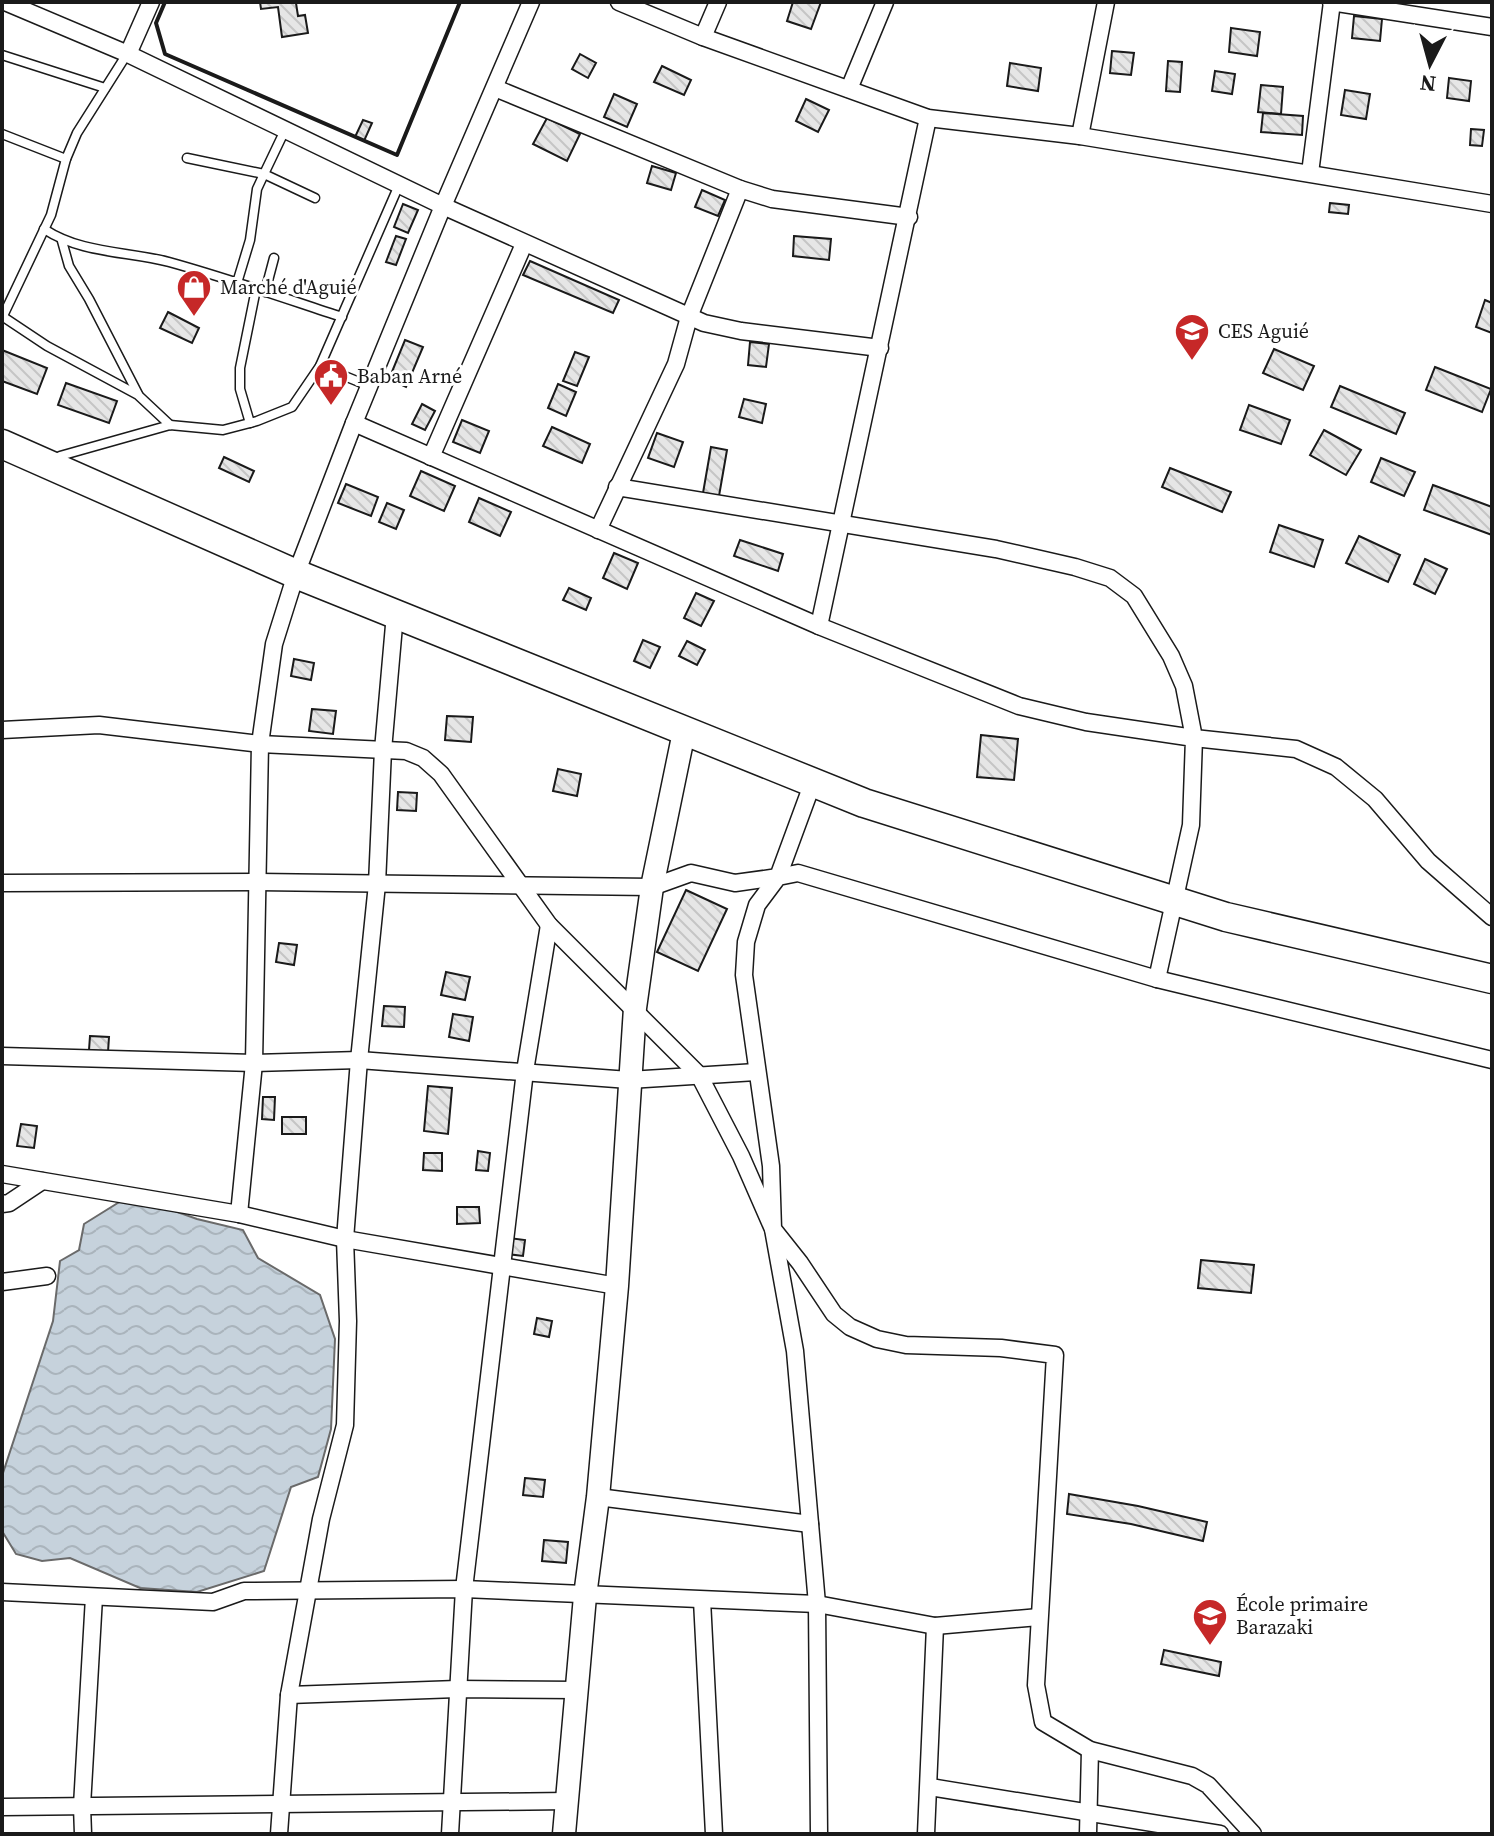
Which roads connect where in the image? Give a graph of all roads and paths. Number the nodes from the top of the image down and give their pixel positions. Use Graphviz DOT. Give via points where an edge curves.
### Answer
graph roads {
  1 [pos="5,2"];
  2 [pos="151,2"];
  3 [pos="531,2"];
  4 [pos="619,2"];
  5 [pos="718,2"];
  6 [pos="885,2"];
  7 [pos="1106,2"];
  8 [pos="1332,2"];
  9 [pos="1492,27"];
  10 [pos="703,37"];
  11 [pos="128,54"];
  12 [pos="2,55"];
  13 [pos="105,88"];
  14 [pos="495,88"];
  15 [pos="849,89"];
  16 [pos="928,118"];
  17 [pos="285,130"];
  18 [pos="2,134"];
  19 [pos="1080,136"];
  20 [pos="187,158"];
  21 [pos="66,159"];
  22 [pos="1310,173"];
  23 [pos="264,174"];
  24 [pos="399,185"];
  25 [pos="740,189"];
  26 [pos="315,198"];
  27 [pos="1492,204"];
  28 [pos="443,206"];
  29 [pos="909,217"];
  30 [pos="44,229"];
  31 [pos="62,241"];
  32 [pos="524,244"];
  33 [pos="274,258"];
  34 [pos="237,283"];
  35 [pos="261,290"];
  36 [pos="2,317"];
  37 [pos="342,317"];
  38 [pos="689,317"];
  39 [pos="880,348"];
  40 [pos="320,366"];
  41 [pos="369,386"];
  42 [pos="138,395"];
  43 [pos="250,423"];
  44 [pos="354,423"];
  45 [pos="170,425"];
  46 [pos="2,444"];
  47 [pos="431,457"];
  48 [pos="55,468"];
  49 [pos="617,487"];
  50 [pos="841,523"];
  51 [pos="598,530"];
  52 [pos="296,574"];
  53 [pos="395,614"];
  54 [pos="819,626"];
  55 [pos="2,730"];
  56 [pos="684,732"];
  57 [pos="1194,738"];
  58 [pos="260,744"];
  59 [pos="383,750"];
  60 [pos="813,782"];
  61 [pos="778,877"];
  62 [pos="258,882"];
  63 [pos="2,883"];
  64 [pos="377,884"];
  65 [pos="518,884"];
  66 [pos="652,887"];
  67 [pos="1175,901"];
  68 [pos="1492,917"];
  69 [pos="549,925"];
  70 [pos="1157,979"];
  71 [pos="1492,979"];
  72 [pos="635,1008"];
  73 [pos="2,1056"];
  74 [pos="359,1060"];
  75 [pos="1492,1060"];
  76 [pos="254,1063"];
  77 [pos="525,1071"];
  78 [pos="756,1072"];
  79 [pos="699,1075"];
  80 [pos="629,1080"];
  81 [pos="2,1174"];
  82 [pos="42,1181"];
  83 [pos="2,1204"];
  84 [pos="239,1214"];
  85 [pos="773,1229"];
  86 [pos="345,1239"];
  87 [pos="503,1268"];
  88 [pos="47,1276"];
  89 [pos="2,1282"];
  90 [pos="617,1286"];
  91 [pos="598,1497"];
  92 [pos="810,1524"];
  93 [pos="309,1589"];
  94 [pos="464,1589"];
  95 [pos="2,1592"];
  96 [pos="585,1596"];
  97 [pos="94,1597"];
  98 [pos="702,1600"];
  99 [pos="817,1604"];
  100 [pos="1039,1617"];
  101 [pos="935,1626"];
  102 [pos="457,1689"];
  103 [pos="578,1690"];
  104 [pos="289,1695"];
  105 [pos="1090,1750"];
  106 [pos="930,1787"];
  107 [pos="569,1801"];
  108 [pos="452,1802"];
  109 [pos="82,1806"];
  110 [pos="282,1806"];
  111 [pos="2,1807"];
  112 [pos="1088,1813"];
  113 [pos="83,1834"];
  114 [pos="279,1834"];
  115 [pos="450,1834"];
  116 [pos="564,1834"];
  117 [pos="714,1834"];
  118 [pos="819,1834"];
  119 [pos="926,1834"];
  120 [pos="1088,1834"];
  121 [pos="1220,1834"];
  122 [pos="1253,1834"];
  1 -- 11 [label="street"];
  2 -- 11 [label="street"];
  3 -- 14 [label="street"];
  4 -- 10 [label="street"];
  5 -- 10 [label="street"];
  6 -- 15 [label="street"];
  7 -- 19 [label="street"];
  8 -- 9 [label="street"];
  8 -- 22 [label="street"];
  10 -- 15 [label="street"];
  11 -- 13 [label="lane"];
  11 -- 17 [label="street"];
  12 -- 13 [label="lane"];
  13 -- 21 [label="lane"];
  14 -- 25 [label="street"];
  14 -- 28 [label="street"];
  15 -- 16 [label="street"];
  16 -- 19 [label="street"];
  16 -- 29 [label="street"];
  17 -- 23 [label="lane"];
  17 -- 24 [label="street"];
  18 -- 21 [label="lane"];
  19 -- 22 [label="street"];
  20 -- 23 [label="lane"];
  21 -- 30 [label="lane"];
  22 -- 27 [label="street"];
  23 -- 26 [label="lane"];
  23 -- 34 [label="lane"];
  24 -- 28 [label="street"];
  24 -- 37 [label="lane"];
  25 -- 29 [label="street" via="772,199"];
  25 -- 38 [label="street"];
  28 -- 32 [label="street"];
  28 -- 41 [label="street"];
  29 -- 39 [label="street"];
  30 -- 31 [label="lane"];
  30 -- 36 [label="lane"];
  31 -- 34 [label="lane" via="166,261"];
  31 -- 42 [label="lane" via="69,266"];
  32 -- 38 [label="street"];
  32 -- 47 [label="street"];
  33 -- 35 [label="lane"];
  34 -- 35 [label="lane"];
  35 -- 37 [label="lane"];
  35 -- 43 [label="lane" via="240,368"];
  36 -- 42 [label="lane"];
  37 -- 40 [label="lane"];
  38 -- 39 [label="street" via="741,331"];
  38 -- 49 [label="street" via="676,364"];
  39 -- 50 [label="street"];
  40 -- 41 [label="lane"];
  40 -- 43 [label="lane" via="292,407"];
  41 -- 44 [label="street"];
  42 -- 45 [label="lane"];
  43 -- 45 [label="lane" via="223,430"];
  44 -- 47 [label="street"];
  44 -- 52 [label="street"];
  45 -- 48 [label="lane" via="60,456"];
  46 -- 48 [label="highway"];
  47 -- 51 [label="street"];
  48 -- 52 [label="highway"];
  49 -- 50 [label="street"];
  49 -- 51 [label="street"];
  50 -- 54 [label="street"];
  50 -- 57 [label="street" via="996,549 1110,578 1134,596 1171,656 1184,686"];
  51 -- 54 [label="street"];
  52 -- 53 [label="highway"];
  52 -- 58 [label="street" via="274,644"];
  53 -- 56 [label="highway"];
  53 -- 59 [label="street"];
  54 -- 57 [label="street" via="1019,706"];
  55 -- 58 [label="street" via="99,725"];
  56 -- 60 [label="highway"];
  56 -- 66 [label="street"];
  57 -- 67 [label="street" via="1191,825"];
  57 -- 68 [label="street" via="1296,749 1336,767"];
  58 -- 59 [label="street"];
  58 -- 62 [label="street"];
  59 -- 64 [label="street"];
  59 -- 65 [label="street" via="423,758 441,774"];
  60 -- 61 [label="street"];
  60 -- 67 [label="highway" via="864,803"];
  61 -- 66 [label="street" via="735,883 691,873"];
  61 -- 70 [label="street" via="798,873"];
  61 -- 78 [label="street" via="757,905 746,942 744,975"];
  62 -- 63 [label="street"];
  62 -- 64 [label="street"];
  62 -- 76 [label="street"];
  64 -- 65 [label="street"];
  64 -- 74 [label="street"];
  65 -- 66 [label="street"];
  65 -- 69 [label="street"];
  66 -- 72 [label="street"];
  67 -- 70 [label="street"];
  67 -- 71 [label="highway"];
  69 -- 72 [label="street"];
  69 -- 77 [label="street"];
  70 -- 75 [label="street"];
  72 -- 79 [label="street"];
  72 -- 80 [label="street"];
  73 -- 76 [label="street"];
  74 -- 76 [label="street"];
  74 -- 77 [label="street"];
  74 -- 86 [label="street"];
  76 -- 84 [label="street"];
  77 -- 80 [label="street"];
  77 -- 87 [label="street"];
  78 -- 79 [label="street"];
  78 -- 85 [label="street" via="771,1166"];
  79 -- 80 [label="street"];
  79 -- 85 [label="street"];
  80 -- 90 [label="street"];
  81 -- 82 [label="street"];
  82 -- 83 [label="street"];
  82 -- 84 [label="street"];
  84 -- 86 [label="street"];
  85 -- 92 [label="street" via="795,1351"];
  85 -- 100 [label="street" via="834,1314 850,1327 906,1345 1055,1355"];
  86 -- 87 [label="street"];
  86 -- 93 [label="street" via="345,1425"];
  87 -- 90 [label="street"];
  87 -- 94 [label="street"];
  88 -- 89 [label="street"];
  90 -- 91 [label="street"];
  91 -- 92 [label="street"];
  91 -- 96 [label="street"];
  92 -- 99 [label="street"];
  93 -- 94 [label="street"];
  93 -- 97 [label="street" via="244,1591 213,1602"];
  93 -- 104 [label="street"];
  94 -- 96 [label="street"];
  94 -- 102 [label="street"];
  95 -- 97 [label="street"];
  96 -- 98 [label="street"];
  96 -- 103 [label="street"];
  97 -- 109 [label="street"];
  98 -- 99 [label="street"];
  98 -- 117 [label="street"];
  99 -- 101 [label="street"];
  99 -- 118 [label="street"];
  100 -- 101 [label="street"];
  100 -- 105 [label="street" via="1036,1685 1043,1722"];
  101 -- 106 [label="street"];
  102 -- 103 [label="street"];
  102 -- 104 [label="street"];
  102 -- 108 [label="street"];
  103 -- 107 [label="street"];
  104 -- 110 [label="street"];
  105 -- 112 [label="street"];
  105 -- 122 [label="street" via="1192,1776 1208,1785"];
  106 -- 112 [label="street"];
  106 -- 119 [label="street"];
  107 -- 108 [label="street"];
  107 -- 116 [label="street"];
  108 -- 110 [label="street"];
  108 -- 115 [label="street"];
  109 -- 110 [label="street"];
  109 -- 111 [label="street"];
  109 -- 113 [label="street"];
  110 -- 114 [label="street"];
  112 -- 120 [label="street"];
  112 -- 121 [label="street"];
}
